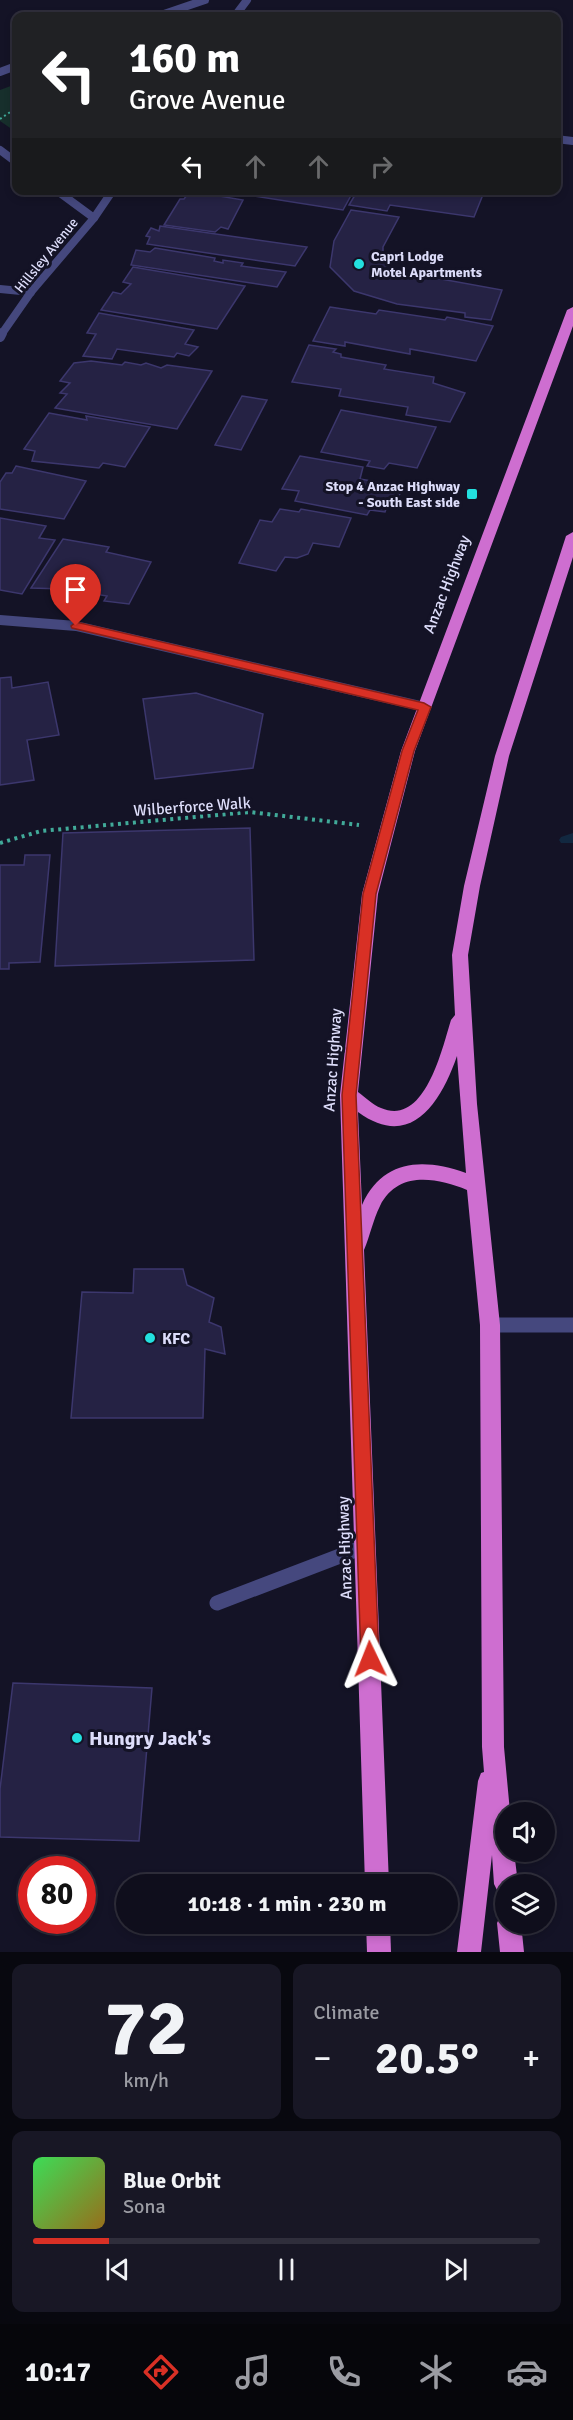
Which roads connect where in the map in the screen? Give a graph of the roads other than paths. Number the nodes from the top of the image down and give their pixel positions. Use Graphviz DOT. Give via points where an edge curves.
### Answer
graph roads {
  1 [pos="205,0"];
  2 [pos="170,12"];
  3 [pos="63,195"];
  4 [pos="110,195"];
  5 [pos="94,218"];
  6 [pos="0,289"];
  7 [pos="32,292"];
  8 [pos="573,310"];
  9 [pos="0,337"];
  10 [pos="573,536"];
  11 [pos="0,620"];
  12 [pos="424,707"];
  13 [pos="463,1007"];
  14 [pos="349,1095"];
  15 [pos="476,1185"];
  16 [pos="355,1252"];
  17 [pos="490,1324"];
  18 [pos="573,1325"];
  19 [pos="366,1546"];
  20 [pos="217,1603"];
  21 [pos="493,1748"];
  22 [pos="377,1874"];
  23 [pos="505,1874"];
  24 [pos="378,1934"];
  25 [pos="510,1934"];
  26 [pos="379,1952"];
  27 [pos="469,1952"];
  28 [pos="512,1952"];
  1 -- 2 [label="street"];
  3 -- 5 [label="street"];
  4 -- 5 [label="street, Hillsley Avenue"];
  5 -- 7 [label="street, Hillsley Avenue"];
  6 -- 7 [label="street"];
  7 -- 9 [label="street, Hillsley Avenue"];
  8 -- 12 [label="highway, Anzac Highway"];
  10 -- 13 [label="highway" via="502,756 460,955"];
  11 -- 12 [label="street" via="76,626"];
  12 -- 14 [label="highway, Anzac Highway" via="408,751 370,894"];
  13 -- 14 [label="highway" via="439,1082 425,1104 409,1116 381,1116"];
  13 -- 15 [label="highway"];
  14 -- 16 [label="highway, Anzac Highway"];
  15 -- 16 [label="highway" via="428,1170 411,1171 395,1179 377,1194"];
  15 -- 17 [label="highway"];
  16 -- 19 [label="highway, Anzac Highway"];
  17 -- 18 [label="street"];
  17 -- 21 [label="highway"];
  19 -- 20 [label="street"];
  19 -- 22 [label="highway, Anzac Highway"];
  21 -- 23 [label="highway"];
  21 -- 27 [label="highway"];
  24 -- 26 [label="highway"];
  25 -- 28 [label="highway"];
}
